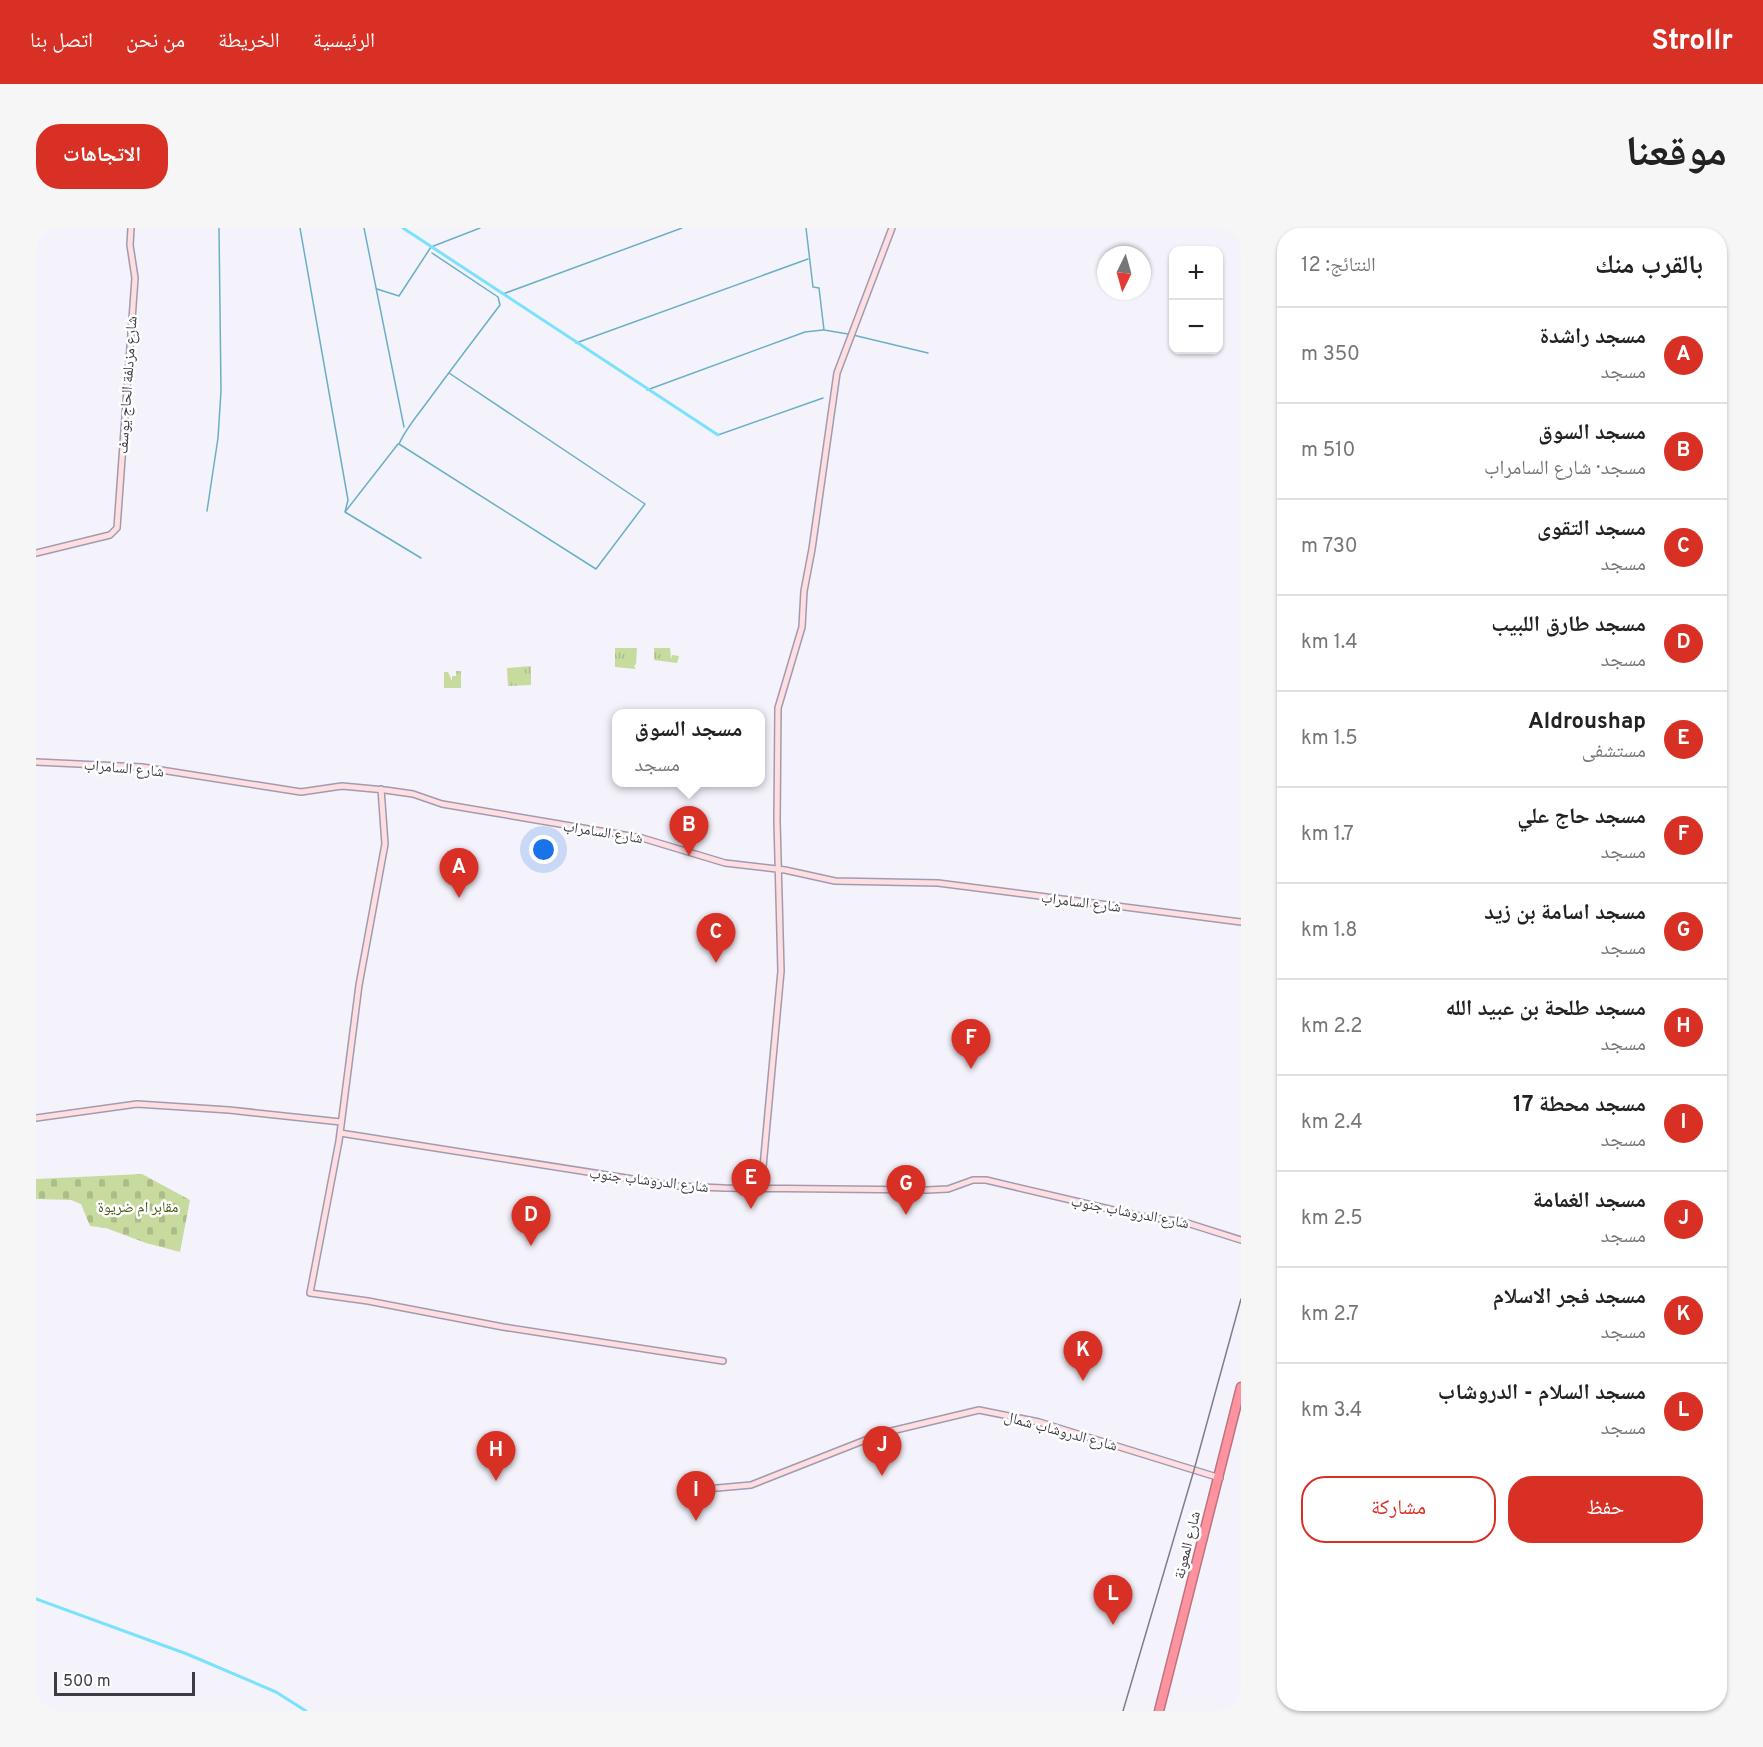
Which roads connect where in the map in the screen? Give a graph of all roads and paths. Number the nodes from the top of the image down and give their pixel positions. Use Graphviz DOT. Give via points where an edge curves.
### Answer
graph roads {
  1 [pos="131,228"];
  2 [pos="892,228"];
  3 [pos="36,553"];
  4 [pos="36,762"];
  5 [pos="381,789"];
  6 [pos="778,869"];
  7 [pos="1241,921"];
  8 [pos="36,1118"];
  9 [pos="341,1122"];
  10 [pos="340,1133"];
  11 [pos="761,1189"];
  12 [pos="1241,1240"];
  13 [pos="723,1361"];
  14 [pos="1241,1387"];
  15 [pos="1241,1397"];
  16 [pos="1238,1413"];
  17 [pos="1219,1477"];
  18 [pos="695,1490"];
  19 [pos="1160,1711"];
  1 -- 3 [label="street, شارع مزدلفة الحاج يوسف" via="135,278 118,524 115,532 106,536"];
  2 -- 6 [label="street" via="840,360 833,388 802,627 778,708"];
  4 -- 5 [label="street, شارع السامراب" via="142,767 301,792 342,786"];
  5 -- 6 [label="street, شارع السامراب" via="442,804 642,838 725,863"];
  5 -- 9 [label="street" via="385,844 359,985"];
  6 -- 7 [label="street, شارع السامراب" via="835,881 938,883"];
  6 -- 11 [label="street" via="781,976"];
  8 -- 9 [label="street" via="137,1104"];
  9 -- 10 [label="street"];
  10 -- 11 [label="street, شارع الدروشاب جنوب" via="666,1185"];
  10 -- 13 [label="street" via="310,1293"];
  11 -- 12 [label="street, شارع الدروشاب جنوب" via="927,1190 986,1180 1124,1213 1184,1222"];
  14 -- 17 [label="highway, شارع المعونة"];
  15 -- 16 [label="highway, شارع المعونة"];
  16 -- 17 [label="highway, شارع المعونة"];
  17 -- 18 [label="street, شارع الدروشاب شمال" via="1024,1418 979,1410 883,1433 751,1485"];
  17 -- 19 [label="highway, شارع المعونة"];
}
